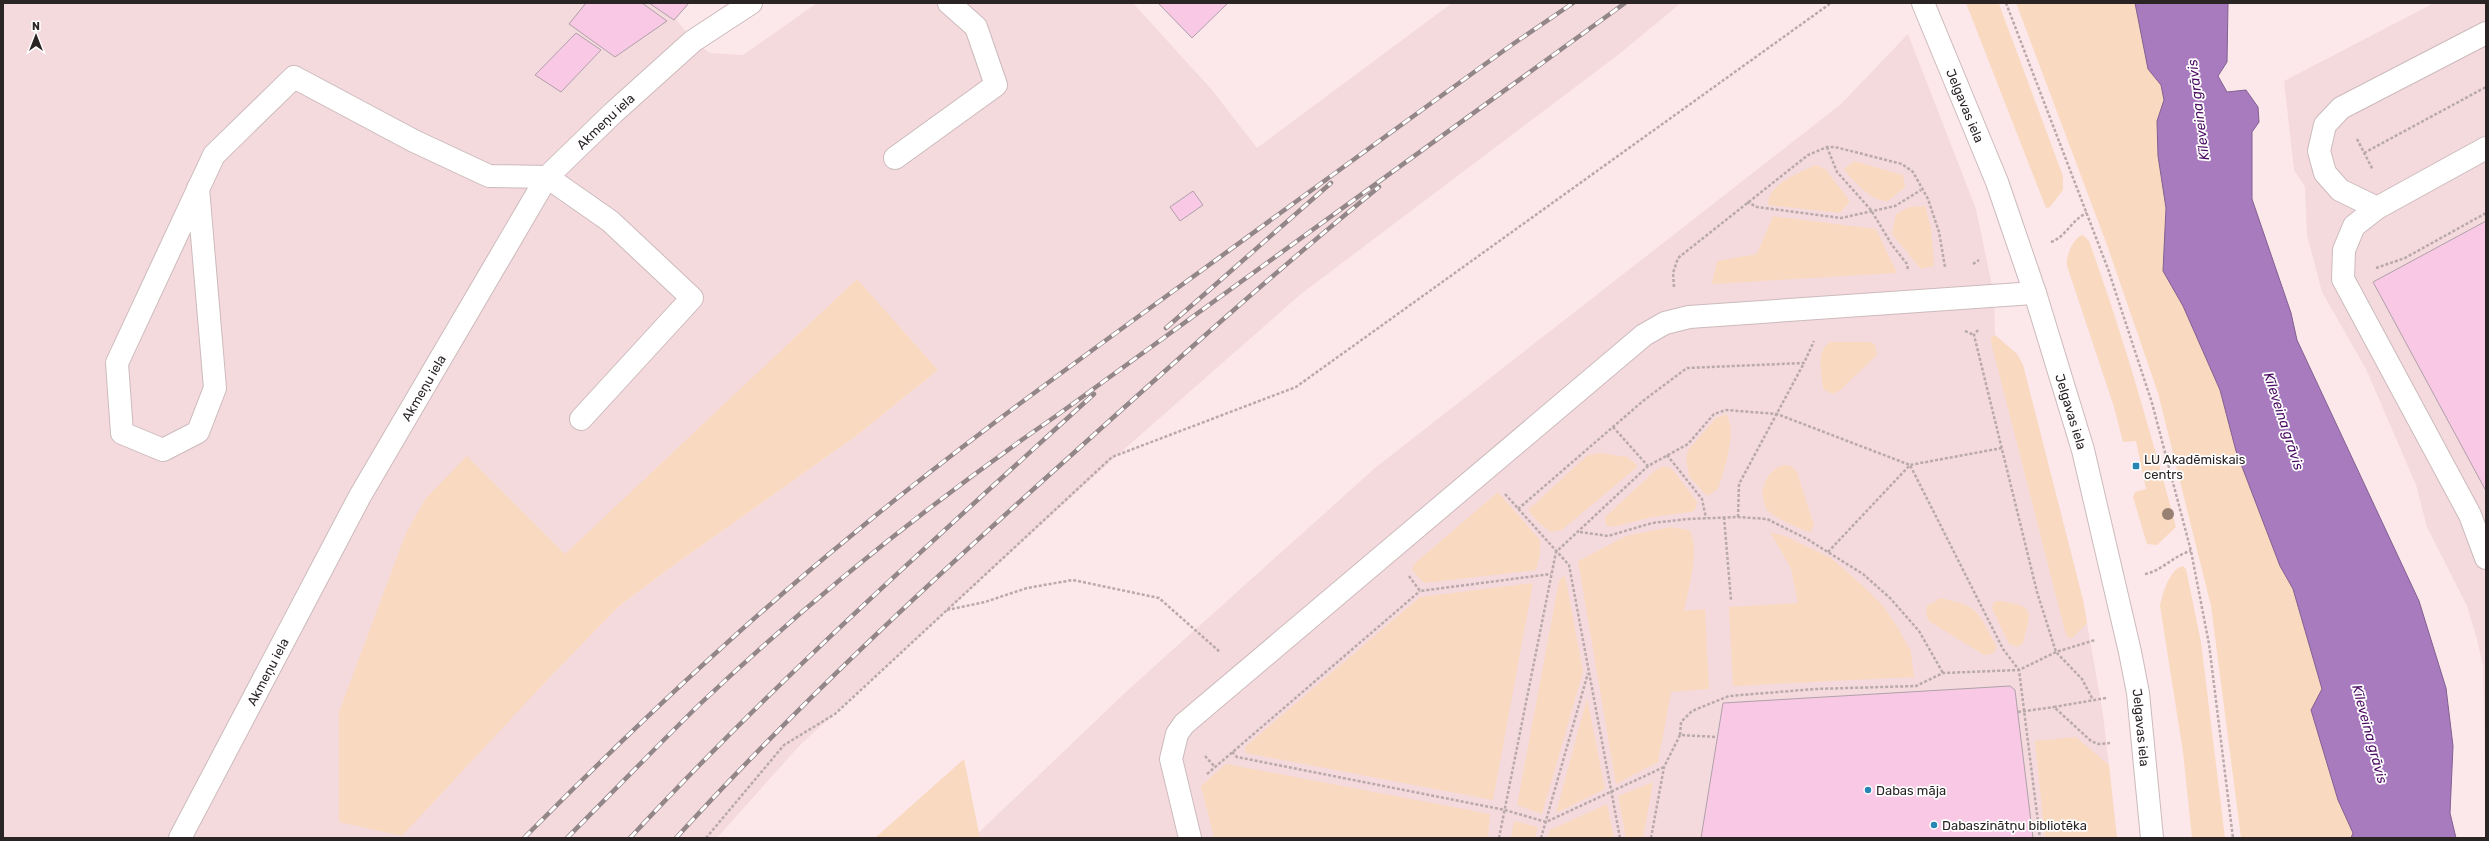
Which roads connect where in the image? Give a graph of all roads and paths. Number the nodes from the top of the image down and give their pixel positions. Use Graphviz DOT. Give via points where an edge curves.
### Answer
graph roads {
  1 [pos="751,3"];
  2 [pos="949,3"];
  3 [pos="1831,3"];
  4 [pos="1923,3"];
  5 [pos="2006,3"];
  6 [pos="2486,33"];
  7 [pos="2486,88"];
  8 [pos="2341,108"];
  9 [pos="1826,147"];
  10 [pos="2486,148"];
  11 [pos="2364,153"];
  12 [pos="895,158"];
  13 [pos="548,177"];
  14 [pos="198,188"];
  15 [pos="1921,190"];
  16 [pos="1747,202"];
  17 [pos="2383,205"];
  18 [pos="1871,210"];
  19 [pos="2087,212"];
  20 [pos="2486,213"];
  21 [pos="2050,243"];
  22 [pos="1946,273"];
  23 [pos="1909,276"];
  24 [pos="2343,279"];
  25 [pos="1674,288"];
  26 [pos="2035,294"];
  27 [pos="1982,324"];
  28 [pos="1962,329"];
  29 [pos="1974,335"];
  30 [pos="1816,338"];
  31 [pos="1804,363"];
  32 [pos="1776,414"];
  33 [pos="581,419"];
  34 [pos="1613,427"];
  35 [pos="2002,448"];
  36 [pos="1667,455"];
  37 [pos="1910,465"];
  38 [pos="1648,466"];
  39 [pos="1502,489"];
  40 [pos="1518,509"];
  41 [pos="1724,517"];
  42 [pos="1738,517"];
  43 [pos="1706,518"];
  44 [pos="1580,532"];
  45 [pos="2190,551"];
  46 [pos="1556,552"];
  47 [pos="1828,552"];
  48 [pos="2486,558"];
  49 [pos="1406,572"];
  50 [pos="1551,574"];
  51 [pos="2143,575"];
  52 [pos="1420,590"];
  53 [pos="1731,600"];
  54 [pos="947,610"];
  55 [pos="2095,640"];
  56 [pos="2056,652"];
  57 [pos="2019,670"];
  58 [pos="1589,671"];
  59 [pos="1242,673"];
  60 [pos="1943,673"];
  61 [pos="2106,698"];
  62 [pos="2093,700"];
  63 [pos="2054,707"];
  64 [pos="2025,711"];
  65 [pos="2018,712"];
  66 [pos="1680,735"];
  67 [pos="1717,737"];
  68 [pos="2113,743"];
  69 [pos="1232,752"];
  70 [pos="1664,767"];
  71 [pos="1205,776"];
  72 [pos="1612,792"];
  73 [pos="1505,810"];
  74 [pos="1546,822"];
  75 [pos="180,838"];
  76 [pos="706,838"];
  77 [pos="1190,838"];
  78 [pos="1499,838"];
  79 [pos="1541,838"];
  80 [pos="1620,838"];
  81 [pos="1651,838"];
  82 [pos="2040,838"];
  83 [pos="2152,838"];
  84 [pos="2232,838"];
  1 -- 13 [label="main road, Akmeņu iela" via="693,42 613,113"];
  2 -- 12 [label="main road" via="976,27 996,85"];
  3 -- 54 [label="path" via="1296,387 1112,457"];
  4 -- 26 [label="main road, Jelgavas iela" via="1997,182"];
  5 -- 19 [label="path"];
  6 -- 8 [label="main road"];
  7 -- 11 [label="path"];
  8 -- 11 [label="path"];
  8 -- 17 [label="main road" via="2325,125 2319,151 2325,173 2340,190"];
  9 -- 15 [label="path" via="1902,164 1913,172"];
  9 -- 16 [label="path" via="1808,155"];
  9 -- 18 [label="path" via="1837,172"];
  10 -- 17 [label="main road"];
  11 -- 17 [label="path"];
  13 -- 14 [label="main road" via="489,176 414,141 294,77 214,155"];
  13 -- 33 [label="main road" via="610,221 692,298"];
  13 -- 75 [label="main road, Akmeņu iela" via="360,496"];
  14 -- 14 [label="main road" via="117,363 122,432 163,450 198,432 215,388"];
  15 -- 18 [label="path" via="1895,206"];
  15 -- 22 [label="path" via="1928,199 1939,232"];
  16 -- 18 [label="path" via="1757,207 1841,218"];
  16 -- 25 [label="path" via="1678,258 1673,273"];
  17 -- 24 [label="main road" via="2354,226 2344,250"];
  18 -- 23 [label="path" via="1907,264"];
  19 -- 21 [label="path" via="2058,240"];
  19 -- 45 [label="path" via="2152,403"];
  20 -- 24 [label="path" via="2405,258"];
  24 -- 48 [label="main road" via="2470,515"];
  26 -- 59 [label="main road" via="1689,317 1665,323 1644,335"];
  26 -- 83 [label="main road, Jelgavas iela" via="2083,450 2130,652 2141,711"];
  27 -- 29 [label="path"];
  28 -- 29 [label="path"];
  29 -- 35 [label="path"];
  30 -- 31 [label="path"];
  31 -- 32 [label="path"];
  31 -- 34 [label="path" via="1687,368 1672,377"];
  32 -- 36 [label="path" via="1726,410 1714,414 1688,444"];
  32 -- 37 [label="path"];
  32 -- 42 [label="path" via="1739,484"];
  34 -- 38 [label="path"];
  34 -- 40 [label="path"];
  35 -- 37 [label="path"];
  35 -- 56 [label="path" via="2037,592"];
  36 -- 38 [label="path"];
  36 -- 43 [label="path" via="1702,499"];
  37 -- 47 [label="path"];
  37 -- 57 [label="path" via="2003,649"];
  38 -- 44 [label="path"];
  39 -- 40 [label="path"];
  40 -- 46 [label="path"];
  41 -- 42 [label="path"];
  41 -- 43 [label="path"];
  41 -- 53 [label="path"];
  42 -- 47 [label="path" via="1766,519"];
  43 -- 44 [label="path" via="1652,523 1608,536"];
  44 -- 46 [label="path"];
  45 -- 51 [label="path" via="2152,573"];
  45 -- 84 [label="path" via="2209,644"];
  46 -- 50 [label="path"];
  46 -- 58 [label="path" via="1569,565"];
  47 -- 60 [label="path" via="1862,574 1890,598 1919,631"];
  49 -- 52 [label="path"];
  50 -- 52 [label="path"];
  50 -- 73 [label="path"];
  52 -- 69 [label="path"];
  54 -- 59 [label="path" via="1060,581 1081,582 1159,598"];
  54 -- 76 [label="path" via="835,714 784,745"];
  55 -- 56 [label="path"];
  56 -- 57 [label="path"];
  56 -- 62 [label="path" via="2082,679"];
  57 -- 60 [label="path"];
  57 -- 64 [label="path"];
  58 -- 72 [label="path"];
  58 -- 74 [label="path"];
  59 -- 77 [label="main road" via="1184,724 1173,745 1171,759"];
  60 -- 66 [label="path" via="1916,686 1815,689 1729,696 1692,711 1680,722"];
  61 -- 62 [label="path"];
  62 -- 63 [label="path"];
  63 -- 64 [label="path"];
  63 -- 68 [label="path" via="2074,728 2094,743"];
  64 -- 65 [label="path"];
  64 -- 82 [label="path"];
  66 -- 67 [label="path"];
  66 -- 70 [label="path"];
  69 -- 71 [label="path"];
  69 -- 73 [label="path" via="1237,757"];
  70 -- 72 [label="path"];
  70 -- 81 [label="path"];
  72 -- 74 [label="path"];
  72 -- 80 [label="path"];
  73 -- 74 [label="path"];
  73 -- 78 [label="path"];
  74 -- 79 [label="path"];
}
